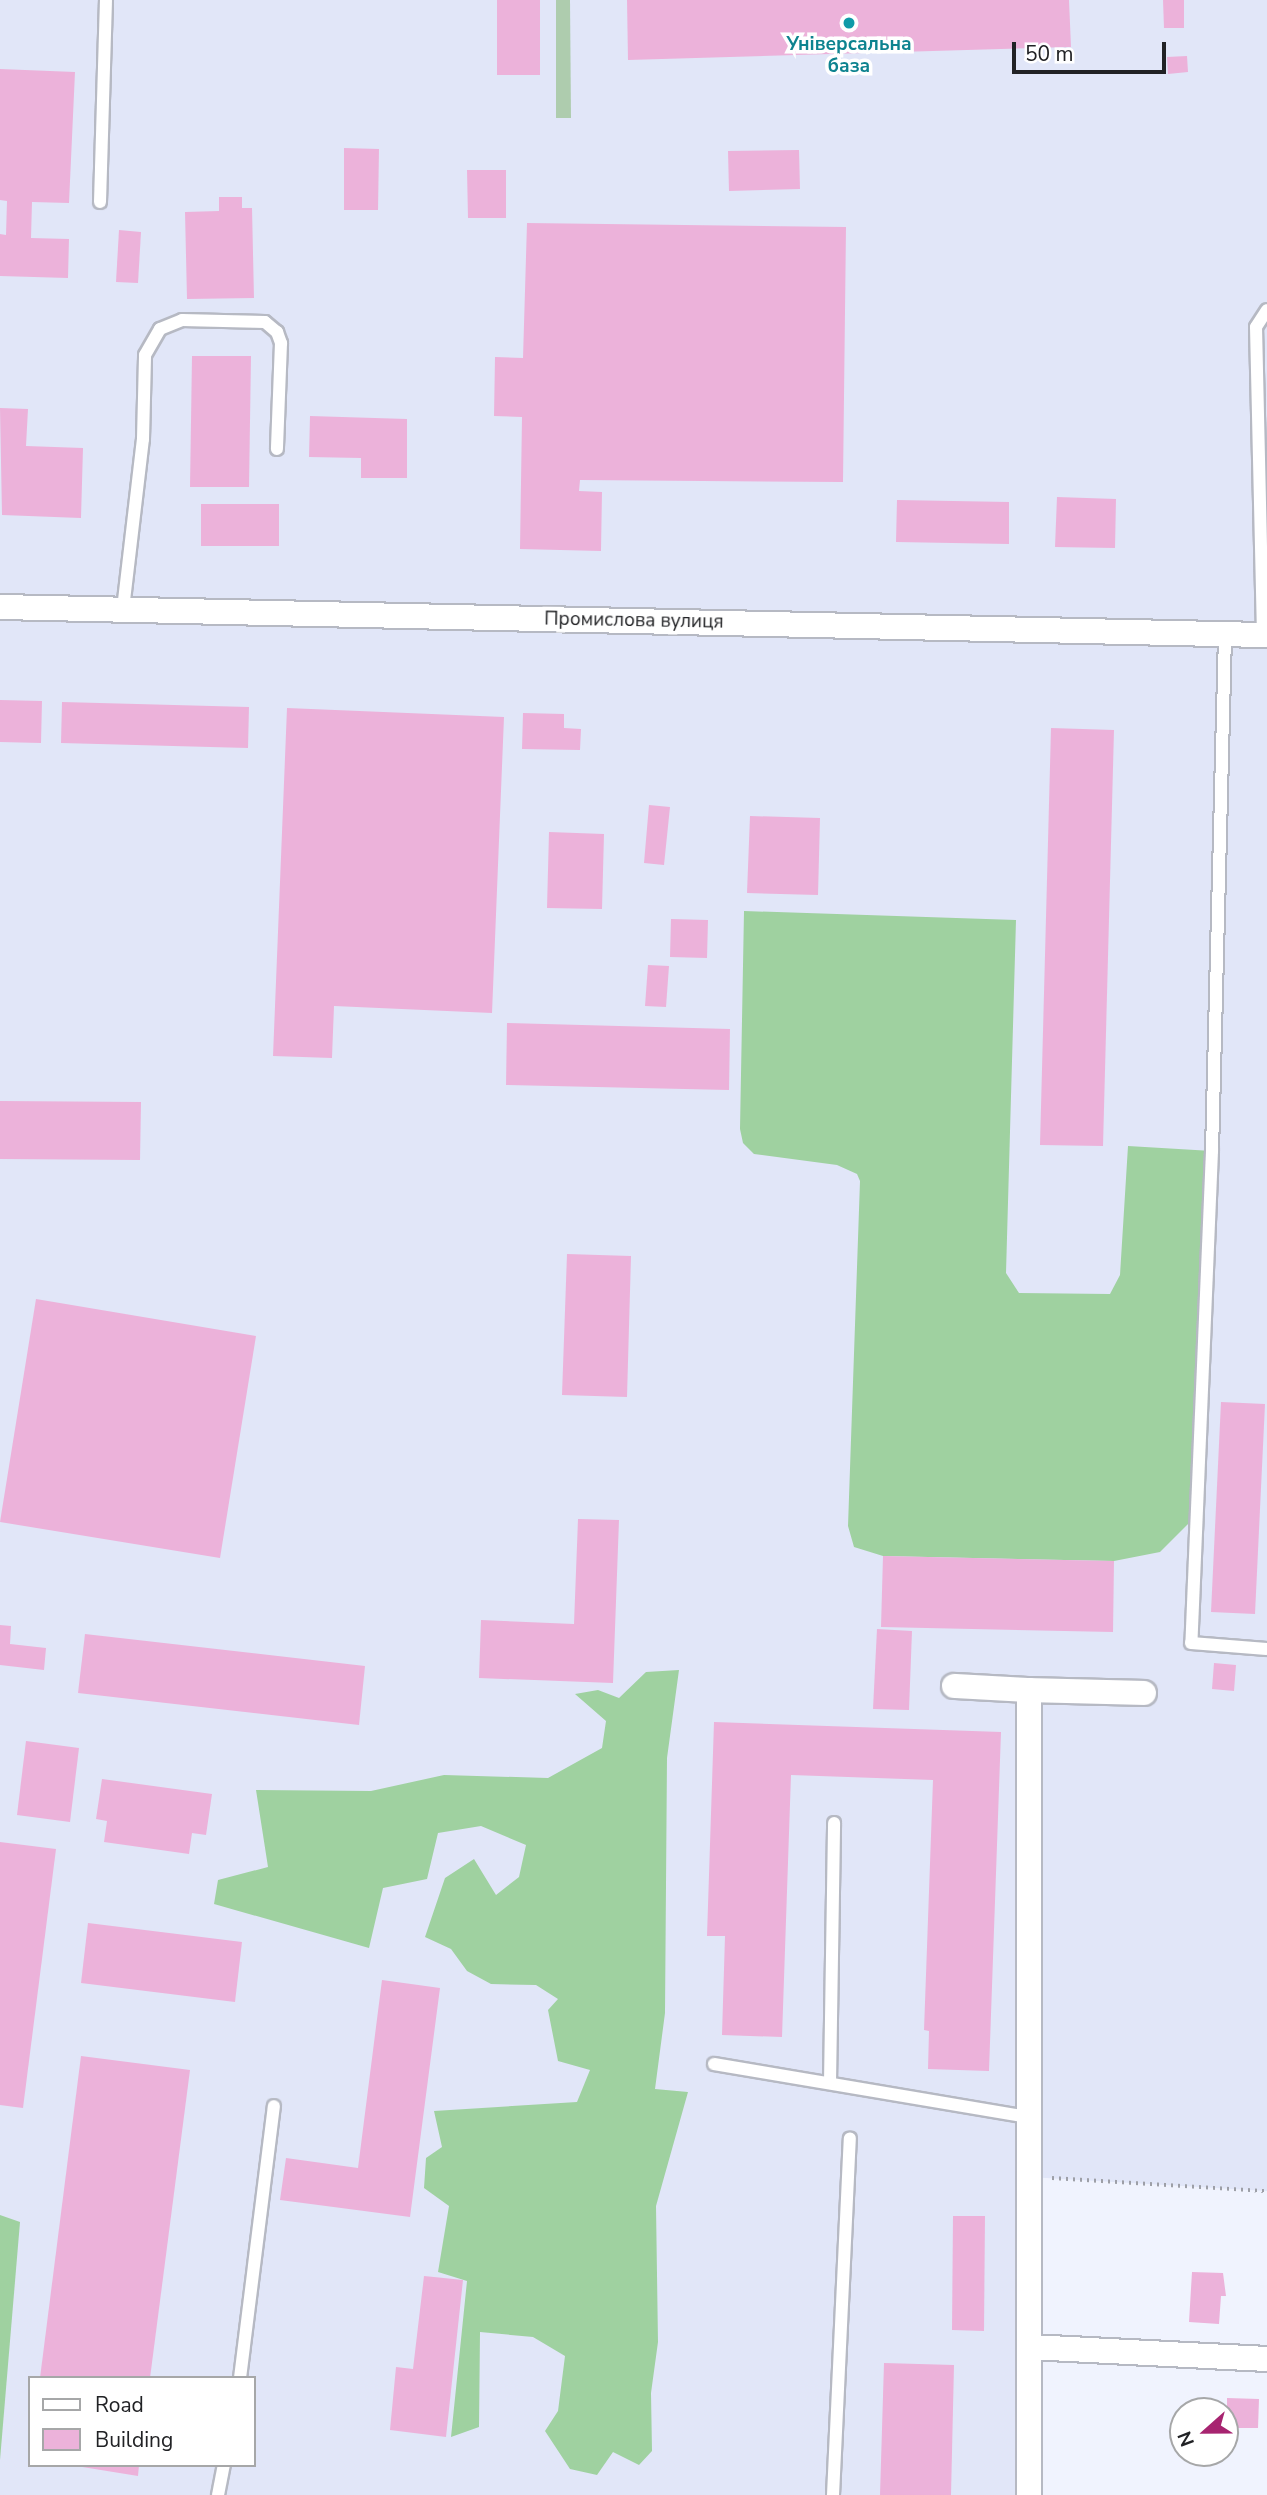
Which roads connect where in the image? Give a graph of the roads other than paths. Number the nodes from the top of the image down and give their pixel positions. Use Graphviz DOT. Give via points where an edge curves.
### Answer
graph roads {
  1 [pos="106,0"];
  2 [pos="100,202"];
  3 [pos="1267,310"];
  4 [pos="277,449"];
  5 [pos="0,607"];
  6 [pos="123,609"];
  7 [pos="1225,635"];
  8 [pos="1265,635"];
  9 [pos="1267,1649"];
  10 [pos="954,1686"];
  11 [pos="1029,1690"];
  12 [pos="1144,1692"];
  13 [pos="834,1823"];
  14 [pos="715,2064"];
  15 [pos="831,2083"];
  16 [pos="274,2106"];
  17 [pos="1029,2117"];
  18 [pos="850,2138"];
  19 [pos="1030,2347"];
  20 [pos="1267,2359"];
  21 [pos="240,2376"];
  22 [pos="224,2467"];
  23 [pos="218,2495"];
  24 [pos="834,2495"];
  25 [pos="1030,2495"];
  1 -- 2 [label="lane"];
  3 -- 8 [label="lane" via="1256,327"];
  4 -- 6 [label="lane" via="281,343 277,332 265,322 182,320 160,329 145,355 143,439"];
  5 -- 6 [label="street, Промислова вулиця"];
  6 -- 7 [label="street, Промислова вулиця"];
  7 -- 8 [label="street, Промислова вулиця"];
  7 -- 9 [label="lane" via="1212,1151 1191,1643"];
  10 -- 11 [label="street"];
  11 -- 12 [label="street"];
  11 -- 17 [label="street"];
  13 -- 15 [label="lane"];
  14 -- 15 [label="lane"];
  15 -- 17 [label="lane"];
  16 -- 21 [label="lane"];
  17 -- 19 [label="street"];
  18 -- 24 [label="lane"];
  19 -- 20 [label="street"];
  19 -- 25 [label="street"];
  22 -- 23 [label="lane"];
}
